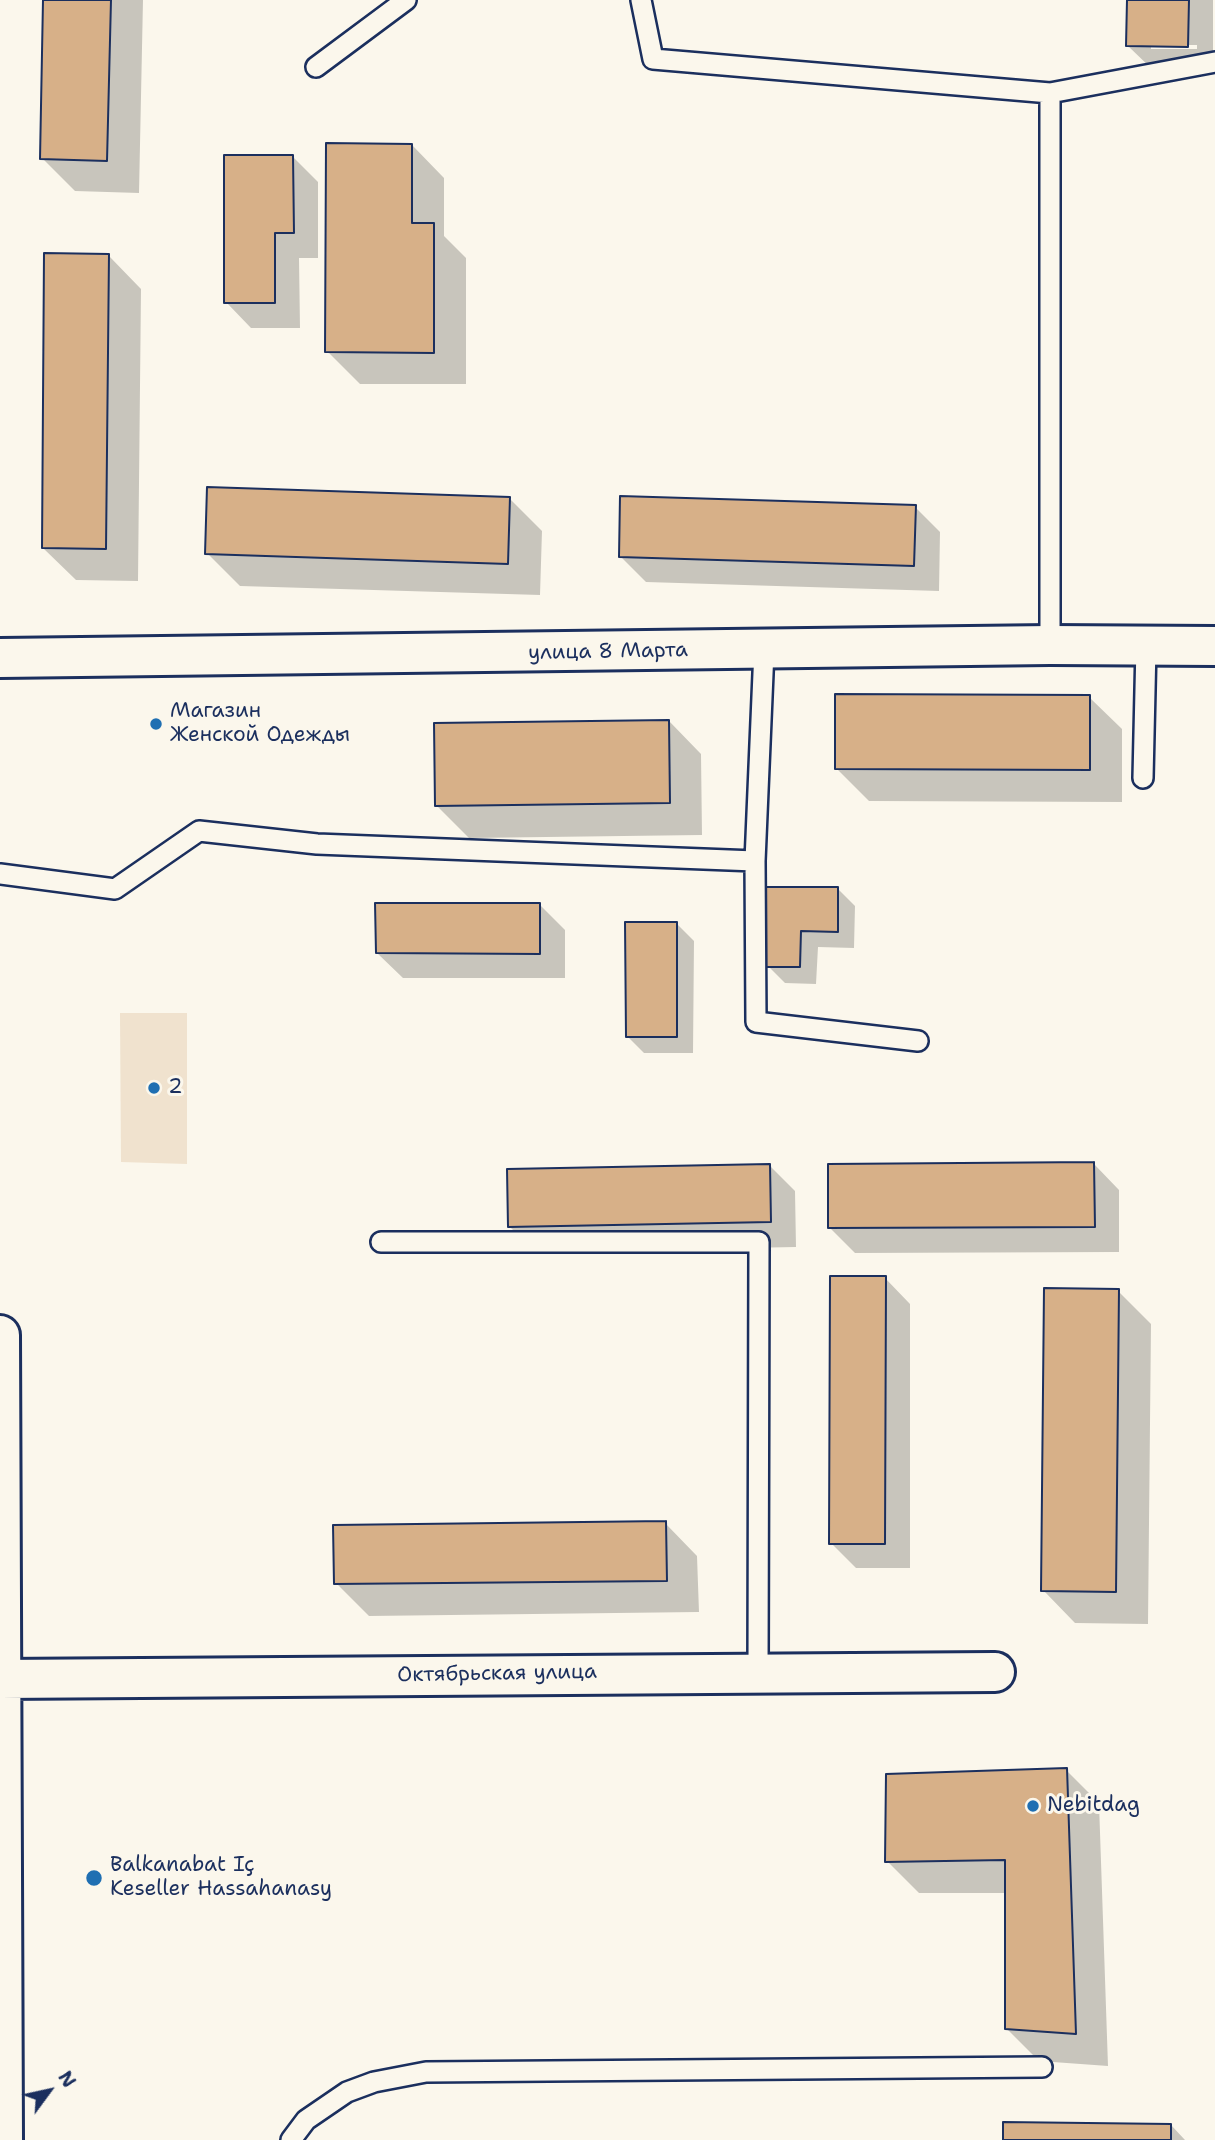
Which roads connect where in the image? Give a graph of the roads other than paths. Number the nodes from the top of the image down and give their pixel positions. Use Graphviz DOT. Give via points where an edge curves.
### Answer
graph roads {
  1 [pos="406,0"];
  2 [pos="641,0"];
  3 [pos="1215,62"];
  4 [pos="316,67"];
  5 [pos="1050,93"];
  6 [pos="1050,645"];
  7 [pos="1146,646"];
  8 [pos="1215,646"];
  9 [pos="764,650"];
  10 [pos="0,657"];
  11 [pos="1143,778"];
  12 [pos="755,861"];
  13 [pos="0,874"];
  14 [pos="918,1041"];
  15 [pos="381,1242"];
  16 [pos="0,1335"];
  17 [pos="758,1672"];
  18 [pos="995,1672"];
  19 [pos="0,1679"];
  20 [pos="1042,2067"];
  21 [pos="3,2140"];
  22 [pos="291,2140"];
  1 -- 4 [label="lane"];
  2 -- 5 [label="lane" via="653,60"];
  3 -- 5 [label="lane"];
  5 -- 6 [label="lane"];
  6 -- 7 [label="street, улица 8 Марта"];
  6 -- 9 [label="street, улица 8 Марта"];
  7 -- 8 [label="street, улица 8 Марта"];
  7 -- 11 [label="lane"];
  9 -- 10 [label="street, улица 8 Марта"];
  9 -- 12 [label="lane"];
  12 -- 13 [label="lane" via="317,844 199,831 115,889"];
  12 -- 14 [label="lane" via="756,1022"];
  15 -- 17 [label="lane" via="759,1242"];
  16 -- 19 [label="street"];
  17 -- 18 [label="street, Октябрьская улица"];
  17 -- 19 [label="street, Октябрьская улица"];
  19 -- 21 [label="street"];
  20 -- 22 [label="lane" via="426,2072 347,2092 306,2120"];
}
